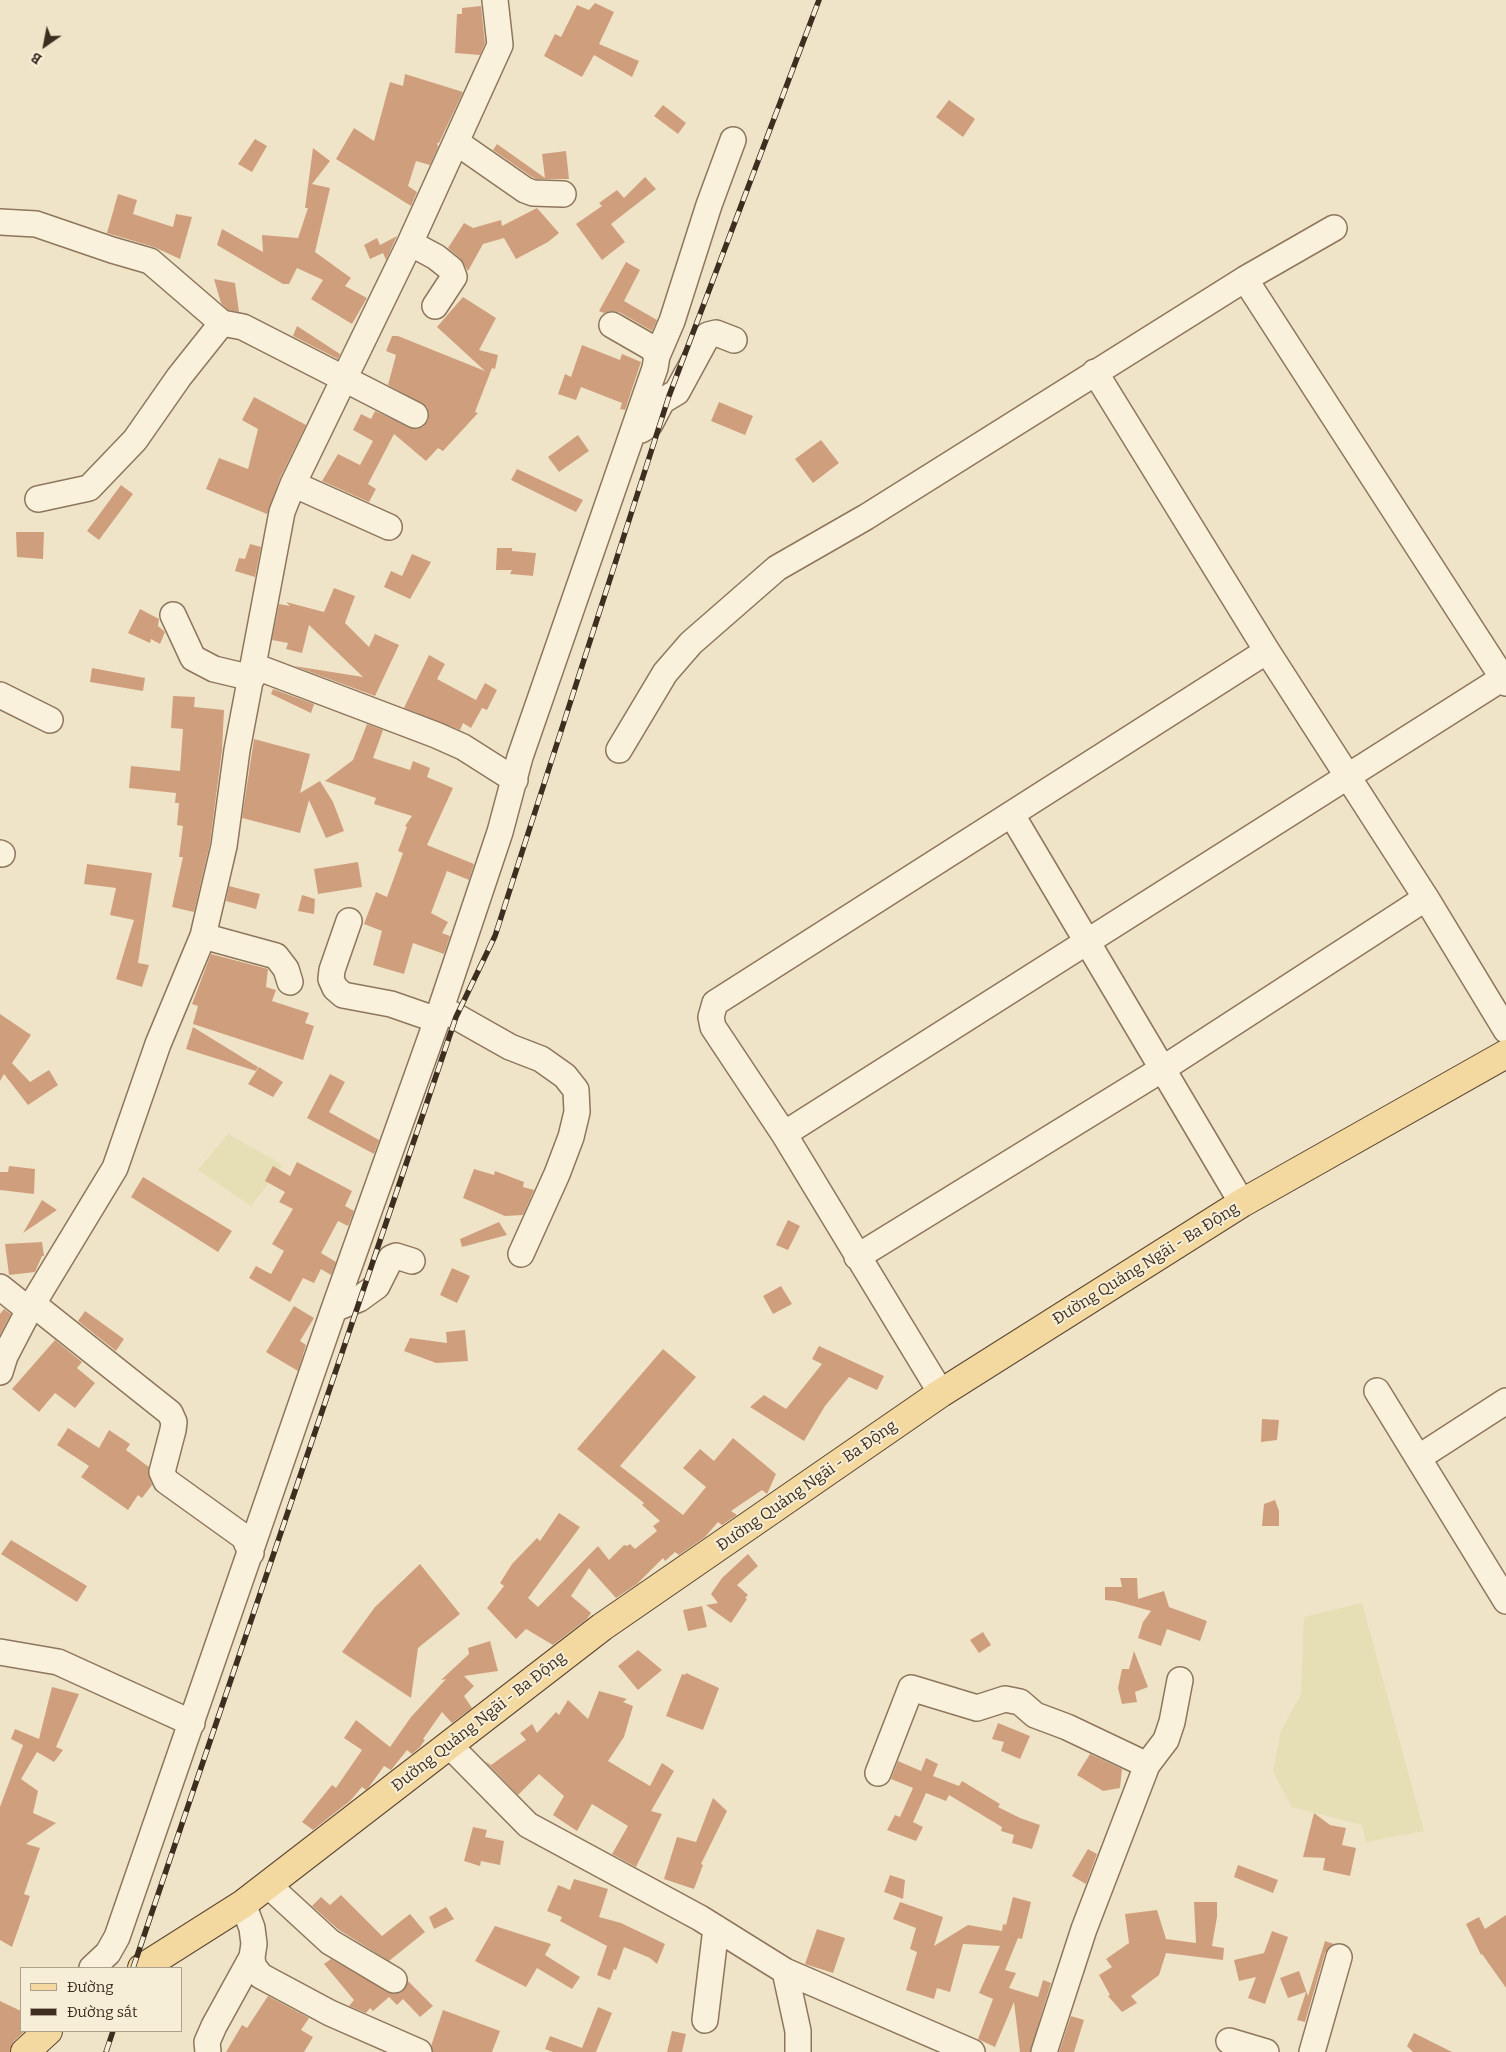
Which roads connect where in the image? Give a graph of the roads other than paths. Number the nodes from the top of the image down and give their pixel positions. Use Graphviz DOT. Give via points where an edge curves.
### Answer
graph roads {
  1 [pos="495,0"];
  2 [pos="733,140"];
  3 [pos="456,142"];
  4 [pos="563,194"];
  5 [pos="0,222"];
  6 [pos="1334,228"];
  7 [pos="410,244"];
  8 [pos="1245,279"];
  9 [pos="435,306"];
  10 [pos="222,323"];
  11 [pos="612,325"];
  12 [pos="734,340"];
  13 [pos="657,356"];
  14 [pos="1095,372"];
  15 [pos="345,379"];
  16 [pos="415,415"];
  17 [pos="633,431"];
  18 [pos="293,484"];
  19 [pos="38,499"];
  20 [pos="389,528"];
  21 [pos="173,615"];
  22 [pos="1268,651"];
  23 [pos="253,672"];
  24 [pos="1505,679"];
  25 [pos="0,695"];
  26 [pos="50,720"];
  27 [pos="619,750"];
  28 [pos="1350,776"];
  29 [pos="515,780"];
  30 [pos="1012,815"];
  31 [pos="1426,898"];
  32 [pos="349,921"];
  33 [pos="203,936"];
  34 [pos="1086,941"];
  35 [pos="290,982"];
  36 [pos="439,1014"];
  37 [pos="1506,1030"];
  38 [pos="1506,1054"];
  39 [pos="1164,1068"];
  40 [pos="784,1134"];
  41 [pos="1242,1203"];
  42 [pos="521,1254"];
  43 [pos="857,1257"];
  44 [pos="412,1261"];
  45 [pos="0,1287"];
  46 [pos="31,1307"];
  47 [pos="334,1309"];
  48 [pos="0,1372"];
  49 [pos="1377,1391"];
  50 [pos="941,1393"];
  51 [pos="1506,1402"];
  52 [pos="1418,1458"];
  53 [pos="251,1553"];
  54 [pos="1502,1588"];
  55 [pos="0,1652"];
  56 [pos="1180,1680"];
  57 [pos="192,1723"];
  58 [pos="449,1745"];
  59 [pos="1147,1765"];
  60 [pos="878,1773"];
  61 [pos="268,1885"];
  62 [pos="243,1904"];
  63 [pos="716,1928"];
  64 [pos="1339,1956"];
  65 [pos="252,1957"];
  66 [pos="93,1967"];
  67 [pos="144,1967"];
  68 [pos="785,1971"];
  69 [pos="394,1980"];
  70 [pos="705,2020"];
  71 [pos="35,2032"];
  72 [pos="47,2032"];
  73 [pos="1229,2041"];
  74 [pos="969,2051"];
  75 [pos="23,2052"];
  76 [pos="208,2052"];
  77 [pos="419,2052"];
  78 [pos="798,2052"];
  79 [pos="1044,2052"];
  80 [pos="1266,2052"];
  81 [pos="1312,2052"];
  1 -- 3 [label="street" via="500,45"];
  2 -- 13 [label="street" via="672,321"];
  3 -- 4 [label="street" via="525,190"];
  3 -- 7 [label="street"];
  5 -- 10 [label="street" via="36,224 150,261"];
  6 -- 8 [label="street"];
  7 -- 9 [label="street" via="451,269 454,277"];
  7 -- 15 [label="street"];
  8 -- 14 [label="street"];
  8 -- 24 [label="street"];
  10 -- 15 [label="street" via="243,327"];
  10 -- 19 [label="street" via="135,440 89,488"];
  11 -- 13 [label="street" via="652,348"];
  12 -- 17 [label="street" via="716,333 708,334 677,392 662,401 644,429"];
  13 -- 17 [label="street"];
  14 -- 22 [label="street"];
  14 -- 27 [label="street" via="777,568 691,643 665,673"];
  15 -- 16 [label="street"];
  15 -- 18 [label="street"];
  17 -- 29 [label="street" via="520,757"];
  18 -- 20 [label="street"];
  18 -- 23 [label="street" via="282,512"];
  21 -- 23 [label="street" via="193,658 214,669"];
  22 -- 28 [label="street"];
  22 -- 30 [label="street"];
  23 -- 29 [label="street" via="436,735 463,747"];
  23 -- 33 [label="street" via="237,750 224,846"];
  24 -- 28 [label="street"];
  25 -- 26 [label="street"];
  28 -- 31 [label="street"];
  28 -- 34 [label="street"];
  29 -- 36 [label="street"];
  30 -- 34 [label="street"];
  30 -- 40 [label="street" via="715,1003 712,1027"];
  31 -- 37 [label="street"];
  31 -- 39 [label="street"];
  32 -- 36 [label="street" via="332,970 335,988 343,995"];
  33 -- 35 [label="street" via="276,956 286,969"];
  33 -- 46 [label="street" via="158,1044 115,1168"];
  34 -- 39 [label="street"];
  34 -- 40 [label="street"];
  36 -- 42 [label="street" via="542,1059 565,1076 576,1090 577,1112 571,1137"];
  36 -- 47 [label="street"];
  38 -- 41 [label="main road, Đường Quảng Ngãi - Ba Động"];
  39 -- 41 [label="street"];
  39 -- 43 [label="street"];
  40 -- 43 [label="street"];
  41 -- 50 [label="main road, Đường Quảng Ngãi - Ba Động"];
  43 -- 50 [label="street"];
  44 -- 47 [label="street" via="396,1256 391,1258 376,1286 359,1299"];
  45 -- 46 [label="street"];
  46 -- 48 [label="street"];
  46 -- 53 [label="street" via="170,1413 173,1430 162,1472 166,1481 244,1537"];
  47 -- 53 [label="street"];
  49 -- 52 [label="street"];
  50 -- 58 [label="main road, Đường Quảng Ngãi - Ba Động" via="602,1627"];
  51 -- 52 [label="street"];
  52 -- 54 [label="street"];
  53 -- 57 [label="street"];
  55 -- 57 [label="street" via="58,1662"];
  56 -- 59 [label="street" via="1166,1740"];
  57 -- 66 [label="street" via="117,1937"];
  58 -- 61 [label="main road, Đường Quảng Ngãi - Ba Động"];
  58 -- 63 [label="street" via="528,1825"];
  59 -- 60 [label="street" via="1035,1715 1020,1702 1004,1699 977,1708 911,1688"];
  59 -- 79 [label="street" via="1084,1929"];
  61 -- 62 [label="main road, Đường Quảng Ngãi - Ba Động"];
  61 -- 69 [label="street" via="330,1942"];
  62 -- 65 [label="street" via="252,1928"];
  62 -- 67 [label="main road, Đường Quảng Ngãi - Ba Động"];
  63 -- 68 [label="street"];
  63 -- 70 [label="street"];
  64 -- 81 [label="street"];
  65 -- 76 [label="street" via="214,2026 207,2042"];
  65 -- 77 [label="street" via="255,1970 290,1992"];
  68 -- 74 [label="street"];
  68 -- 78 [label="street" via="798,2031"];
  71 -- 75 [label="street"];
  72 -- 75 [label="main road"];
  73 -- 80 [label="street"];
}
